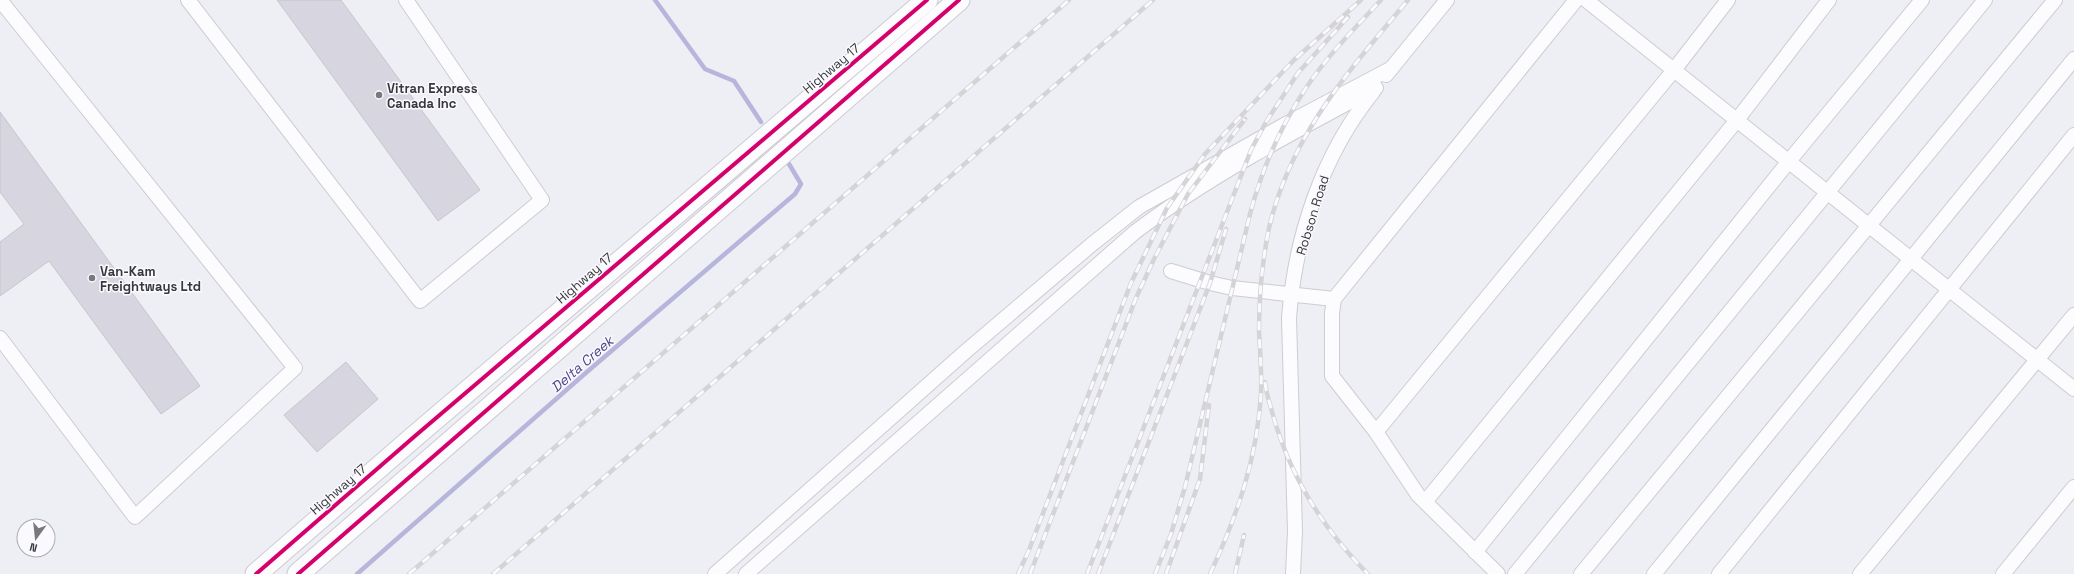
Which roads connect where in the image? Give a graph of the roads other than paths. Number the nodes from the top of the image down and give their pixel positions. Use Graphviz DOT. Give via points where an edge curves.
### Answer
graph roads {
  1 [pos="0,0"];
  2 [pos="188,0"];
  3 [pos="406,0"];
  4 [pos="927,0"];
  5 [pos="959,0"];
  6 [pos="1448,0"];
  7 [pos="1576,0"];
  8 [pos="1586,0"];
  9 [pos="1728,0"];
  10 [pos="1830,0"];
  11 [pos="1922,0"];
  12 [pos="1985,0"];
  13 [pos="2055,0"];
  14 [pos="2074,59"];
  15 [pos="1392,68"];
  16 [pos="1674,70"];
  17 [pos="1376,88"];
  18 [pos="1737,120"];
  19 [pos="2074,135"];
  20 [pos="1789,161"];
  21 [pos="1827,192"];
  22 [pos="1869,225"];
  23 [pos="1910,259"];
  24 [pos="1171,271"];
  25 [pos="1949,290"];
  26 [pos="1291,293"];
  27 [pos="1334,299"];
  28 [pos="2074,315"];
  29 [pos="0,338"];
  30 [pos="2037,360"];
  31 [pos="2074,389"];
  32 [pos="1376,432"];
  33 [pos="2074,488"];
  34 [pos="1425,502"];
  35 [pos="1475,552"];
  36 [pos="256,574"];
  37 [pos="298,574"];
  38 [pos="715,574"];
  39 [pos="746,574"];
  40 [pos="1293,574"];
  41 [pos="1498,574"];
  42 [pos="1515,574"];
  43 [pos="1581,574"];
  44 [pos="1654,574"];
  45 [pos="1719,574"];
  46 [pos="1860,574"];
  47 [pos="2003,574"];
  1 -- 29 [label="street" via="294,368 135,517"];
  2 -- 3 [label="street" via="420,301 542,200"];
  4 -- 36 [label="highway, Highway 17"];
  5 -- 37 [label="highway"];
  6 -- 15 [label="street, Robson Road"];
  7 -- 27 [label="street"];
  8 -- 16 [label="street"];
  9 -- 16 [label="street"];
  10 -- 18 [label="street"];
  11 -- 20 [label="street"];
  12 -- 21 [label="street"];
  13 -- 22 [label="street"];
  14 -- 23 [label="street"];
  15 -- 17 [label="street, Robson Road"];
  15 -- 38 [label="street" via="1284,125 1139,207 965,352"];
  16 -- 18 [label="street"];
  16 -- 32 [label="street"];
  17 -- 26 [label="street, Robson Road" via="1350,124 1331,157 1317,190 1304,230"];
  17 -- 39 [label="street" via="1188,194 1135,232"];
  18 -- 20 [label="street"];
  18 -- 34 [label="street"];
  19 -- 25 [label="street"];
  20 -- 21 [label="street"];
  20 -- 35 [label="street"];
  21 -- 22 [label="street"];
  21 -- 42 [label="street"];
  22 -- 23 [label="street"];
  22 -- 43 [label="street"];
  23 -- 25 [label="street"];
  23 -- 44 [label="street"];
  24 -- 26 [label="street" via="1232,288"];
  25 -- 30 [label="street"];
  25 -- 45 [label="street"];
  26 -- 27 [label="street"];
  26 -- 40 [label="street, Robson Road" via="1289,318 1295,531"];
  27 -- 32 [label="street" via="1332,376"];
  28 -- 30 [label="street"];
  30 -- 31 [label="street"];
  30 -- 46 [label="street"];
  32 -- 34 [label="street"];
  33 -- 47 [label="street"];
  34 -- 35 [label="street"];
  35 -- 41 [label="street"];
}
